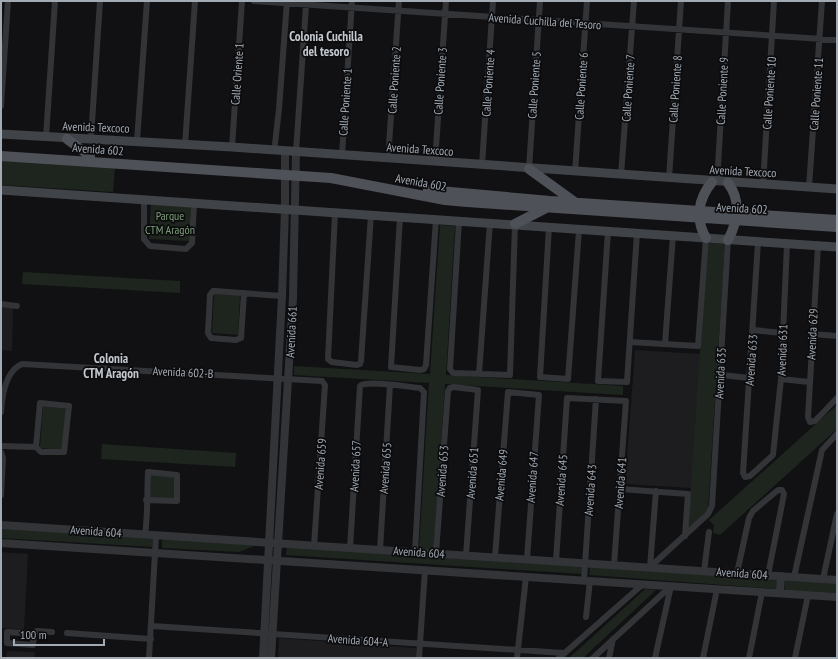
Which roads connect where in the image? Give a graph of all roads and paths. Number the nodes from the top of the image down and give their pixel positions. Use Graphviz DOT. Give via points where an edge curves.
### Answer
graph roads {
  1 [pos="8,1"];
  2 [pos="56,1"];
  3 [pos="100,1"];
  4 [pos="147,1"];
  5 [pos="195,1"];
  6 [pos="242,1"];
  7 [pos="254,1"];
  8 [pos="399,1"];
  9 [pos="446,1"];
  10 [pos="493,1"];
  11 [pos="540,1"];
  12 [pos="587,1"];
  13 [pos="634,1"];
  14 [pos="681,1"];
  15 [pos="728,1"];
  16 [pos="774,1"];
  17 [pos="822,1"];
  18 [pos="287,2"];
  19 [pos="352,4"];
  20 [pos="306,5"];
  21 [pos="399,11"];
  22 [pos="445,14"];
  23 [pos="492,18"];
  24 [pos="539,20"];
  25 [pos="585,24"];
  26 [pos="632,26"];
  27 [pos="679,30"];
  28 [pos="726,33"];
  29 [pos="772,36"];
  30 [pos="820,40"];
  31 [pos="837,40"];
  32 [pos="1,106"];
  33 [pos="1,134"];
  34 [pos="46,137"];
  35 [pos="90,138"];
  36 [pos="67,139"];
  37 [pos="137,141"];
  38 [pos="275,144"];
  39 [pos="185,145"];
  40 [pos="232,147"];
  41 [pos="1,150"];
  42 [pos="285,151"];
  43 [pos="296,152"];
  44 [pos="342,155"];
  45 [pos="1,156"];
  46 [pos="90,156"];
  47 [pos="388,159"];
  48 [pos="435,162"];
  49 [pos="482,165"];
  50 [pos="529,169"];
  51 [pos="284,172"];
  52 [pos="295,172"];
  53 [pos="575,172"];
  54 [pos="622,175"];
  55 [pos="669,178"];
  56 [pos="714,182"];
  57 [pos="728,183"];
  58 [pos="763,184"];
  59 [pos="809,187"];
  60 [pos="837,189"];
  61 [pos="1,190"];
  62 [pos="144,200"];
  63 [pos="194,202"];
  64 [pos="576,202"];
  65 [pos="546,208"];
  66 [pos="285,209"];
  67 [pos="296,210"];
  68 [pos="335,213"];
  69 [pos="699,214"];
  70 [pos="371,215"];
  71 [pos="400,217"];
  72 [pos="736,217"];
  73 [pos="436,219"];
  74 [pos="837,220"];
  75 [pos="459,221"];
  76 [pos="490,222"];
  77 [pos="515,224"];
  78 [pos="550,227"];
  79 [pos="837,227"];
  80 [pos="578,230"];
  81 [pos="608,231"];
  82 [pos="637,233"];
  83 [pos="673,236"];
  84 [pos="706,238"];
  85 [pos="728,240"];
  86 [pos="758,242"];
  87 [pos="787,244"];
  88 [pos="818,246"];
  89 [pos="837,247"];
  90 [pos="244,293"];
  91 [pos="282,296"];
  92 [pos="1,304"];
  93 [pos="17,306"];
  94 [pos="753,330"];
  95 [pos="782,333"];
  96 [pos="812,334"];
  97 [pos="837,336"];
  98 [pos="630,342"];
  99 [pos="666,344"];
  100 [pos="479,374"];
  101 [pos="721,375"];
  102 [pos="750,378"];
  103 [pos="277,379"];
  104 [pos="288,379"];
  105 [pos="781,379"];
  106 [pos="324,382"];
  107 [pos="809,382"];
  108 [pos="390,385"];
  109 [pos="478,390"];
  110 [pos="539,395"];
  111 [pos="837,398"];
  112 [pos="596,399"];
  113 [pos="1,412"];
  114 [pos="837,434"];
  115 [pos="1,446"];
  116 [pos="36,447"];
  117 [pos="2,456"];
  118 [pos="773,457"];
  119 [pos="620,489"];
  120 [pos="656,491"];
  121 [pos="1,495"];
  122 [pos="146,500"];
  123 [pos="837,514"];
  124 [pos="1,525"];
  125 [pos="709,532"];
  126 [pos="145,534"];
  127 [pos="156,535"];
  128 [pos="685,536"];
  129 [pos="269,542"];
  130 [pos="1,543"];
  131 [pos="279,543"];
  132 [pos="314,546"];
  133 [pos="350,548"];
  134 [pos="380,550"];
  135 [pos="414,552"];
  136 [pos="156,553"];
  137 [pos="436,554"];
  138 [pos="466,555"];
  139 [pos="495,557"];
  140 [pos="526,559"];
  141 [pos="268,560"];
  142 [pos="278,561"];
  143 [pos="556,561"];
  144 [pos="585,563"];
  145 [pos="614,565"];
  146 [pos="650,567"];
  147 [pos="425,570"];
  148 [pos="704,571"];
  149 [pos="737,573"];
  150 [pos="768,575"];
  151 [pos="781,576"];
  152 [pos="526,577"];
  153 [pos="794,577"];
  154 [pos="823,579"];
  155 [pos="837,580"];
  156 [pos="587,581"];
  157 [pos="643,584"];
  158 [pos="671,586"];
  159 [pos="717,589"];
  160 [pos="762,592"];
  161 [pos="780,593"];
  162 [pos="808,595"];
  163 [pos="837,597"];
  164 [pos="586,617"];
  165 [pos="152,626"];
  166 [pos="52,632"];
  167 [pos="67,633"];
  168 [pos="34,634"];
  169 [pos="269,634"];
  170 [pos="4,635"];
  171 [pos="151,639"];
  172 [pos="613,639"];
  173 [pos="420,644"];
  174 [pos="518,650"];
  175 [pos="564,653"];
  176 [pos="150,658"];
  177 [pos="263,658"];
  178 [pos="271,658"];
  179 [pos="419,658"];
  180 [pos="517,658"];
  181 [pos="559,658"];
  182 [pos="593,658"];
  183 [pos="609,658"];
  184 [pos="655,658"];
  185 [pos="702,658"];
  186 [pos="748,658"];
  187 [pos="796,658"];
  1 -- 32 [label="street"];
  2 -- 34 [label="street"];
  3 -- 35 [label="street"];
  4 -- 37 [label="street"];
  5 -- 39 [label="street"];
  6 -- 40 [label="street, Calle Oriente 1"];
  7 -- 18 [label="street, Avenida Cuchilla del Tesoro"];
  8 -- 21 [label="street, Calle Poniente 2"];
  9 -- 22 [label="street, Calle Poniente 3"];
  10 -- 23 [label="street, Calle Poniente 4"];
  11 -- 24 [label="street, Calle Poniente 5"];
  12 -- 25 [label="street, Calle Poniente 6"];
  13 -- 26 [label="street, Calle Poniente 7"];
  14 -- 27 [label="street, Calle Poniente 8"];
  15 -- 28 [label="street, Calle Poniente 9"];
  16 -- 29 [label="street, Calle Poniente 10"];
  17 -- 30 [label="street, Calle Poniente 11"];
  18 -- 20 [label="street, Avenida Cuchilla del Tesoro"];
  18 -- 38 [label="street"];
  19 -- 20 [label="street, Avenida Cuchilla del Tesoro"];
  19 -- 21 [label="street, Avenida Cuchilla del Tesoro"];
  19 -- 44 [label="street, Calle Poniente 1"];
  20 -- 43 [label="street, Avenida 661"];
  21 -- 22 [label="street, Avenida Cuchilla del Tesoro"];
  21 -- 47 [label="street, Calle Poniente 2"];
  22 -- 23 [label="street, Avenida Cuchilla del Tesoro"];
  22 -- 48 [label="street, Calle Poniente 3"];
  23 -- 24 [label="street, Avenida Cuchilla del Tesoro"];
  23 -- 49 [label="street, Calle Poniente 4"];
  24 -- 25 [label="street, Avenida Cuchilla del Tesoro"];
  24 -- 50 [label="street, Calle Poniente 5"];
  25 -- 26 [label="street, Avenida Cuchilla del Tesoro"];
  25 -- 53 [label="street, Calle Poniente 6"];
  26 -- 27 [label="street, Avenida Cuchilla del Tesoro"];
  26 -- 54 [label="street, Calle Poniente 7"];
  27 -- 28 [label="street, Avenida Cuchilla del Tesoro"];
  27 -- 55 [label="street, Calle Poniente 8"];
  28 -- 29 [label="street, Avenida Cuchilla del Tesoro"];
  28 -- 56 [label="street, Calle Poniente 9"];
  29 -- 30 [label="street, Avenida Cuchilla del Tesoro"];
  29 -- 58 [label="street, Calle Poniente 10"];
  30 -- 31 [label="street, Avenida Cuchilla del Tesoro"];
  30 -- 59 [label="street, Calle Poniente 11"];
  33 -- 34 [label="main road, Avenida Texcoco"];
  34 -- 36 [label="main road, Avenida Texcoco"];
  35 -- 36 [label="main road, Avenida Texcoco"];
  35 -- 37 [label="main road, Avenida Texcoco"];
  36 -- 46 [label="main road"];
  37 -- 39 [label="main road, Avenida Texcoco"];
  39 -- 40 [label="main road, Avenida Texcoco"];
  40 -- 42 [label="main road, Avenida Texcoco"];
  41 -- 46 [label="main road, Avenida 602"];
  42 -- 43 [label="main road, Avenida Texcoco"];
  42 -- 51 [label="street, Avenida 661"];
  43 -- 44 [label="main road, Avenida Texcoco"];
  43 -- 52 [label="street, Avenida 661"];
  44 -- 47 [label="main road, Avenida Texcoco"];
  45 -- 51 [label="main road, Avenida 602"];
  46 -- 51 [label="main road, Avenida 602"];
  47 -- 48 [label="main road, Avenida Texcoco"];
  48 -- 49 [label="main road, Avenida Texcoco"];
  49 -- 50 [label="main road, Avenida Texcoco"];
  50 -- 53 [label="main road, Avenida Texcoco"];
  50 -- 64 [label="main road"];
  51 -- 52 [label="main road, Avenida 602"];
  51 -- 66 [label="street, Avenida 661"];
  52 -- 64 [label="main road, Avenida 602" via="329,171 448,193"];
  52 -- 65 [label="main road, Avenida 602" via="445,200"];
  52 -- 67 [label="street, Avenida 661"];
  53 -- 54 [label="main road, Avenida Texcoco"];
  54 -- 55 [label="main road, Avenida Texcoco"];
  55 -- 56 [label="main road, Avenida Texcoco"];
  56 -- 57 [label="main road, Avenida Texcoco"];
  56 -- 69 [label="main road" via="703,195"];
  57 -- 58 [label="main road, Avenida Texcoco"];
  57 -- 72 [label="main road" via="735,195"];
  58 -- 59 [label="main road, Avenida Texcoco"];
  59 -- 60 [label="main road, Avenida Texcoco"];
  61 -- 62 [label="main road"];
  62 -- 63 [label="main road"];
  62 -- 63 [label="street" via="144,239 150,246 186,249 192,243"];
  63 -- 66 [label="main road"];
  64 -- 69 [label="main road, Avenida 602"];
  65 -- 69 [label="main road, Avenida 602"];
  65 -- 77 [label="main road"];
  66 -- 67 [label="main road"];
  66 -- 91 [label="street, Avenida 661"];
  67 -- 68 [label="main road"];
  67 -- 104 [label="street, Avenida 661"];
  68 -- 70 [label="main road"];
  68 -- 70 [label="street" via="328,361 360,364"];
  69 -- 72 [label="main road, Avenida 602"];
  69 -- 84 [label="main road"];
  70 -- 71 [label="main road"];
  71 -- 73 [label="main road"];
  71 -- 73 [label="street" via="391,367 424,369"];
  72 -- 74 [label="main road, Avenida 602"];
  72 -- 79 [label="main road, Avenida 602"];
  72 -- 85 [label="main road"];
  73 -- 75 [label="main road"];
  75 -- 76 [label="main road"];
  75 -- 100 [label="street" via="451,372"];
  76 -- 77 [label="main road"];
  76 -- 100 [label="street"];
  77 -- 78 [label="main road"];
  77 -- 100 [label="street" via="510,376"];
  78 -- 80 [label="main road"];
  78 -- 80 [label="street" via="540,377 568,379"];
  80 -- 81 [label="main road"];
  81 -- 82 [label="main road"];
  81 -- 98 [label="street" via="598,381 627,382"];
  82 -- 83 [label="main road"];
  82 -- 98 [label="street"];
  83 -- 84 [label="main road"];
  83 -- 99 [label="street"];
  84 -- 85 [label="main road"];
  84 -- 99 [label="street" via="698,346"];
  85 -- 86 [label="main road"];
  85 -- 101 [label="street, Avenida 635"];
  86 -- 87 [label="main road"];
  86 -- 94 [label="street, Avenida 633"];
  87 -- 88 [label="main road"];
  87 -- 95 [label="street, Avenida 631"];
  88 -- 89 [label="main road"];
  88 -- 96 [label="street, Avenida 629"];
  90 -- 90 [label="street" via="241,338 211,338 208,333 210,293"];
  90 -- 91 [label="street"];
  91 -- 103 [label="street, Avenida 661"];
  92 -- 93 [label="street"];
  94 -- 95 [label="street"];
  94 -- 102 [label="street, Avenida 633"];
  95 -- 105 [label="street, Avenida 631"];
  96 -- 97 [label="street"];
  96 -- 107 [label="street, Avenida 629"];
  98 -- 99 [label="street"];
  101 -- 102 [label="street"];
  101 -- 128 [label="street, Avenida 635" via="712,506 708,514"];
  102 -- 118 [label="street, Avenida 633" via="743,473 745,477 750,476"];
  103 -- 104 [label="street, Avenida 602-B"];
  103 -- 113 [label="street, Avenida 602-B" via="22,364 9,377"];
  103 -- 129 [label="street, Avenida 661"];
  104 -- 106 [label="street, Avenida 602-B"];
  104 -- 131 [label="street, Avenida 661"];
  105 -- 107 [label="street"];
  105 -- 118 [label="street, Avenida 631"];
  106 -- 132 [label="street, Avenida 659"];
  107 -- 111 [label="street, Avenida 629" via="810,422 815,421"];
  108 -- 133 [label="street, Avenida 657" via="361,385"];
  108 -- 134 [label="street, Avenida 655"];
  108 -- 135 [label="street, Avenida 653" via="423,389"];
  109 -- 137 [label="street, Avenida 653" via="450,388"];
  109 -- 138 [label="street, Avenida 651"];
  110 -- 139 [label="street, Avenida 649" via="508,392"];
  110 -- 140 [label="street, Avenida 647"];
  112 -- 119 [label="street, Avenida 641" via="626,401"];
  112 -- 143 [label="street, Avenida 645" via="567,398"];
  112 -- 144 [label="street, Avenida 643"];
  114 -- 153 [label="street" via="823,448"];
  115 -- 116 [label="street"];
  116 -- 116 [label="street" via="40,403 69,406 64,452 41,452"];
  117 -- 121 [label="street"];
  119 -- 120 [label="street"];
  119 -- 145 [label="street, Avenida 641"];
  120 -- 128 [label="street" via="688,495"];
  120 -- 146 [label="street"];
  122 -- 122 [label="street" via="177,501 177,475 148,472"];
  122 -- 126 [label="street"];
  123 -- 154 [label="street"];
  124 -- 126 [label="street, Avenida 604"];
  125 -- 148 [label="street"];
  126 -- 127 [label="street, Avenida 604"];
  127 -- 129 [label="street, Avenida 604"];
  127 -- 136 [label="street"];
  128 -- 146 [label="street"];
  129 -- 131 [label="street, Avenida 604"];
  129 -- 141 [label="street, Avenida 661"];
  130 -- 136 [label="street, Avenida 604"];
  131 -- 132 [label="street, Avenida 604"];
  131 -- 142 [label="street, Avenida 661"];
  132 -- 133 [label="street, Avenida 604"];
  133 -- 134 [label="street, Avenida 604"];
  134 -- 135 [label="street, Avenida 604"];
  135 -- 137 [label="street, Avenida 604"];
  136 -- 141 [label="street, Avenida 604"];
  136 -- 165 [label="street"];
  137 -- 138 [label="street, Avenida 604"];
  138 -- 139 [label="street, Avenida 604"];
  139 -- 140 [label="street, Avenida 604"];
  140 -- 143 [label="street, Avenida 604"];
  141 -- 142 [label="street, Avenida 604"];
  141 -- 169 [label="street, Avenida 661"];
  142 -- 147 [label="street, Avenida 604"];
  142 -- 169 [label="street, Avenida 661"];
  143 -- 144 [label="street, Avenida 604"];
  144 -- 145 [label="street, Avenida 604"];
  144 -- 156 [label="street, Avenida 643"];
  145 -- 146 [label="street, Avenida 604"];
  146 -- 148 [label="street, Avenida 604"];
  147 -- 152 [label="street, Avenida 604"];
  147 -- 173 [label="street"];
  148 -- 149 [label="street, Avenida 604"];
  149 -- 150 [label="street, Avenida 604"];
  149 -- 150 [label="street" via="749,518 753,511 778,490 782,490 784,494"];
  150 -- 151 [label="street, Avenida 604"];
  151 -- 153 [label="street, Avenida 604"];
  151 -- 161 [label="street"];
  152 -- 156 [label="street, Avenida 604"];
  152 -- 174 [label="street"];
  153 -- 154 [label="street, Avenida 604"];
  154 -- 155 [label="street, Avenida 604"];
  156 -- 157 [label="street, Avenida 604"];
  156 -- 164 [label="street, Avenida 643"];
  157 -- 158 [label="street, Avenida 604"];
  157 -- 175 [label="street"];
  158 -- 159 [label="street, Avenida 604"];
  158 -- 172 [label="street"];
  158 -- 184 [label="street"];
  159 -- 160 [label="street, Avenida 604"];
  159 -- 185 [label="street"];
  160 -- 161 [label="street, Avenida 604"];
  160 -- 186 [label="street"];
  161 -- 162 [label="street, Avenida 604"];
  162 -- 163 [label="street, Avenida 604"];
  162 -- 187 [label="street"];
  165 -- 169 [label="street, Avenida 604-A"];
  165 -- 171 [label="street"];
  166 -- 168 [label="street" via="36,631"];
  167 -- 171 [label="street"];
  168 -- 170 [label="street" via="7,632"];
  168 -- 170 [label="street" via="33,644 6,643"];
  169 -- 173 [label="street, Avenida 604-A"];
  169 -- 177 [label="street, Avenida 661"];
  169 -- 178 [label="street, Avenida 661"];
  171 -- 176 [label="street"];
  172 -- 182 [label="street"];
  172 -- 183 [label="street"];
  173 -- 174 [label="street, Avenida 604-A"];
  173 -- 179 [label="street"];
  174 -- 175 [label="street, Avenida 604-A"];
  174 -- 180 [label="street"];
  175 -- 181 [label="street"];
}
